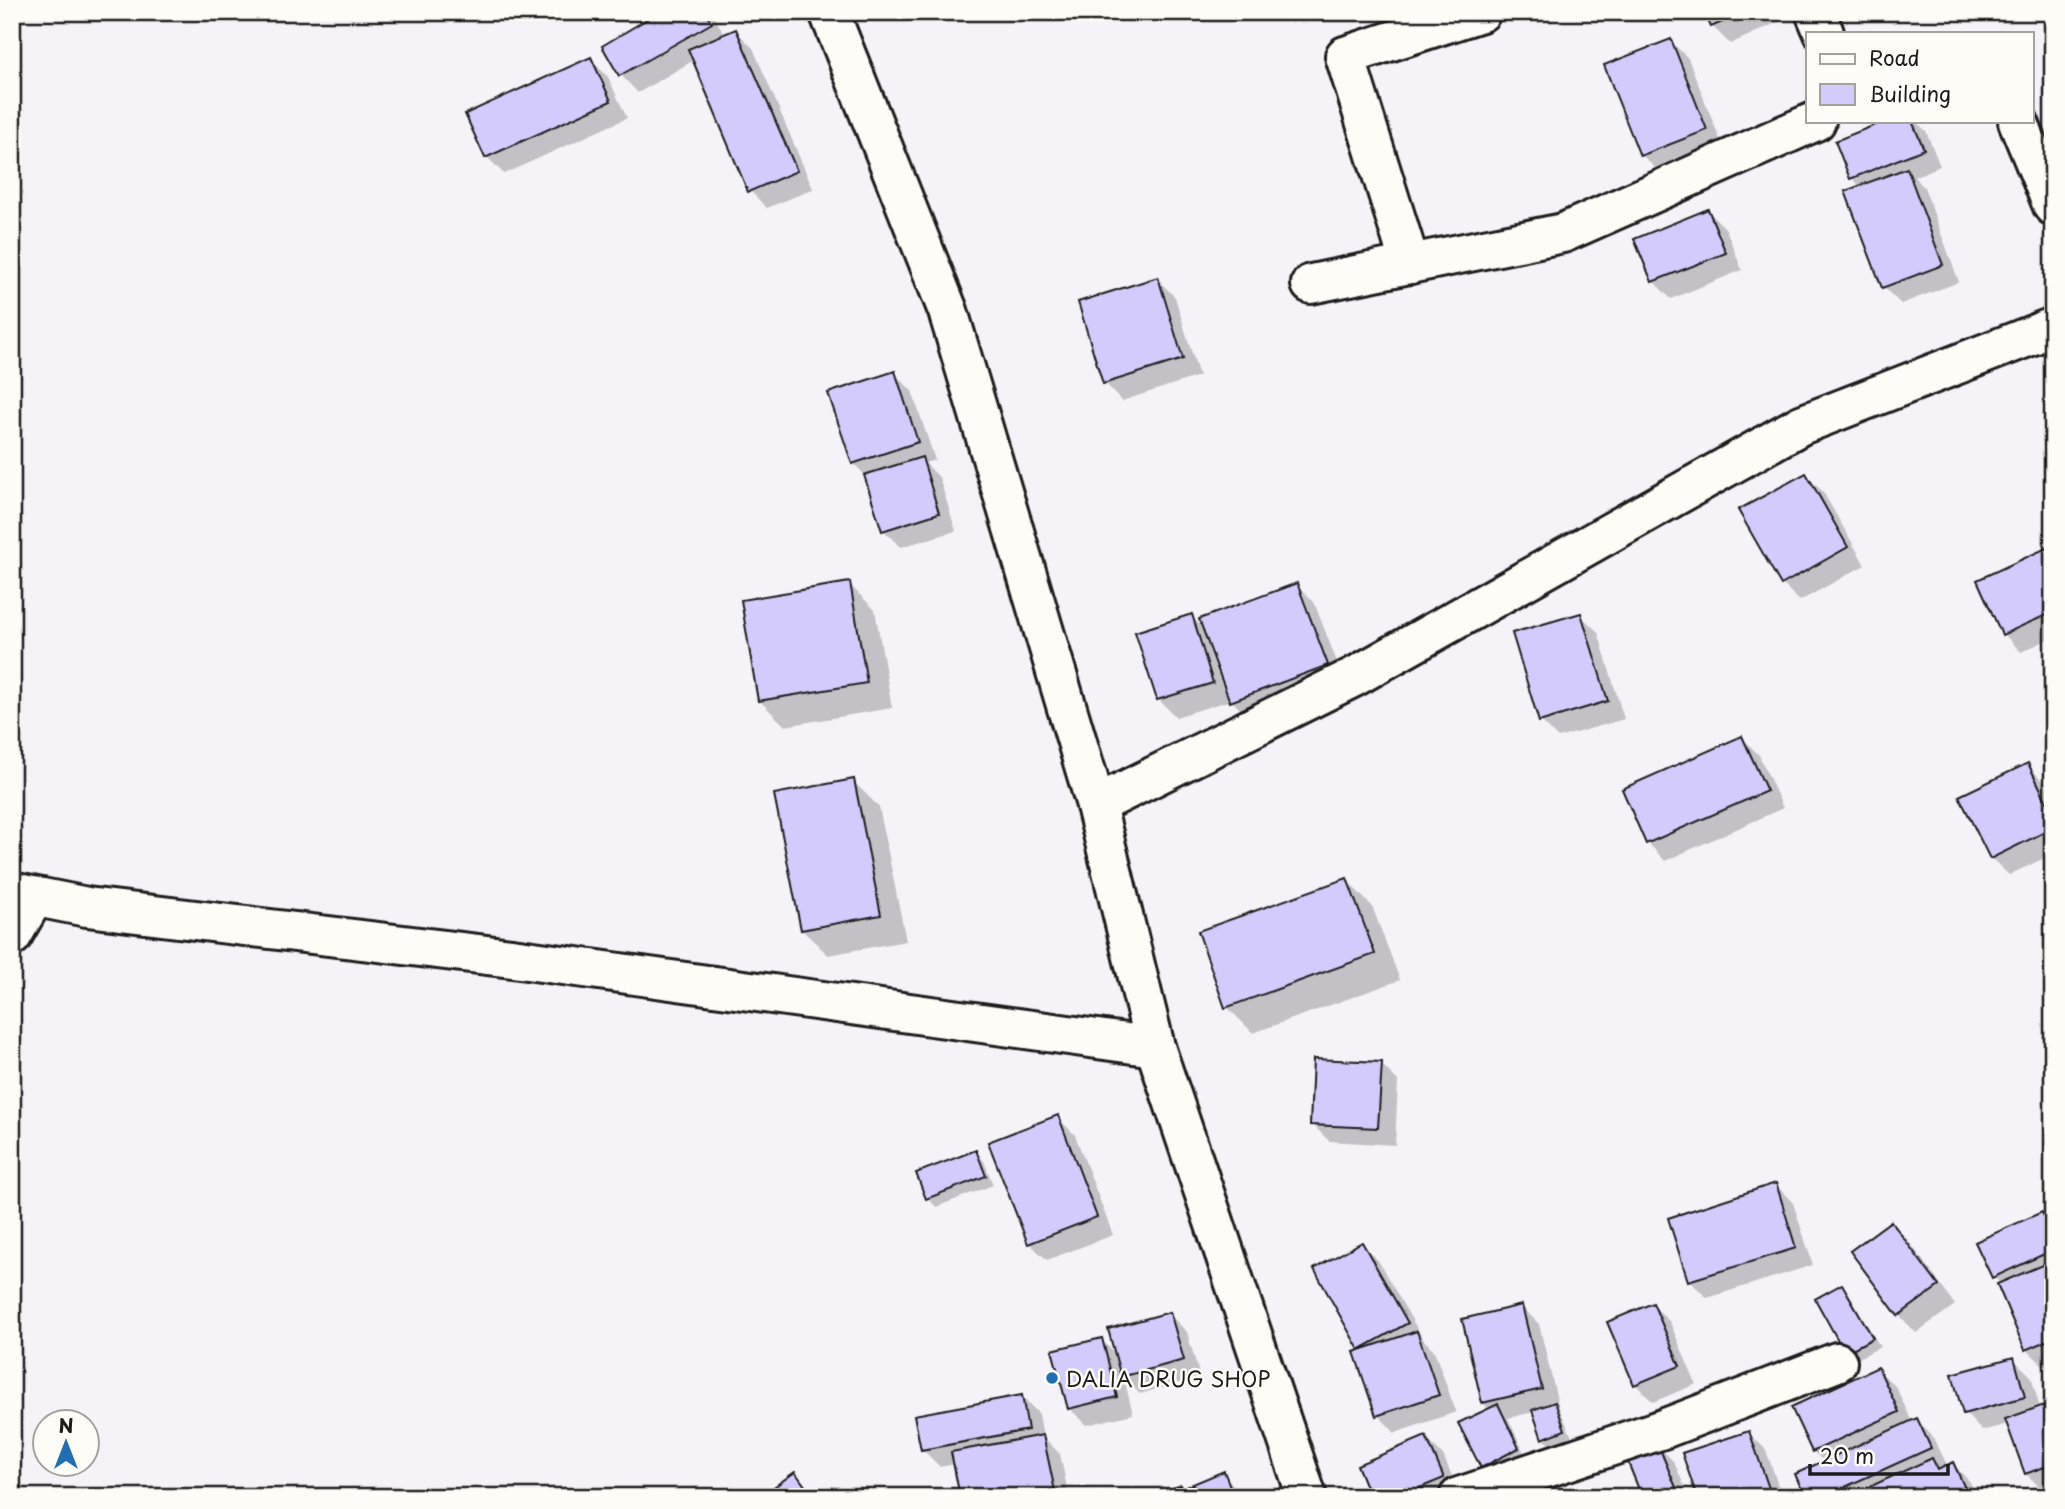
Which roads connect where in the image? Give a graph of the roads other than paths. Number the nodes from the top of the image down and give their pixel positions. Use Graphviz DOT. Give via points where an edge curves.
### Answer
graph roads {
  1 [pos="829,12"];
  2 [pos="1480,12"];
  3 [pos="1815,12"];
  4 [pos="1824,32"];
  5 [pos="1813,122"];
  6 [pos="2018,122"];
  7 [pos="2053,206"];
  8 [pos="1410,264"];
  9 [pos="1311,284"];
  10 [pos="2053,327"];
  11 [pos="1096,805"];
  12 [pos="23,895"];
  13 [pos="12,936"];
  14 [pos="1155,1046"];
  15 [pos="1837,1362"];
  16 [pos="1307,1497"];
  17 [pos="1458,1497"];
  1 -- 11 [label="street" via="948,311"];
  2 -- 8 [label="street" via="1345,56"];
  3 -- 4 [label="street"];
  5 -- 8 [label="street" via="1563,233"];
  6 -- 7 [label="street"];
  8 -- 9 [label="street"];
  10 -- 11 [label="street" via="1801,425 1354,677"];
  11 -- 14 [label="street"];
  12 -- 13 [label="street"];
  12 -- 14 [label="street"];
  14 -- 16 [label="street"];
  15 -- 17 [label="street" via="1663,1429"];
}
